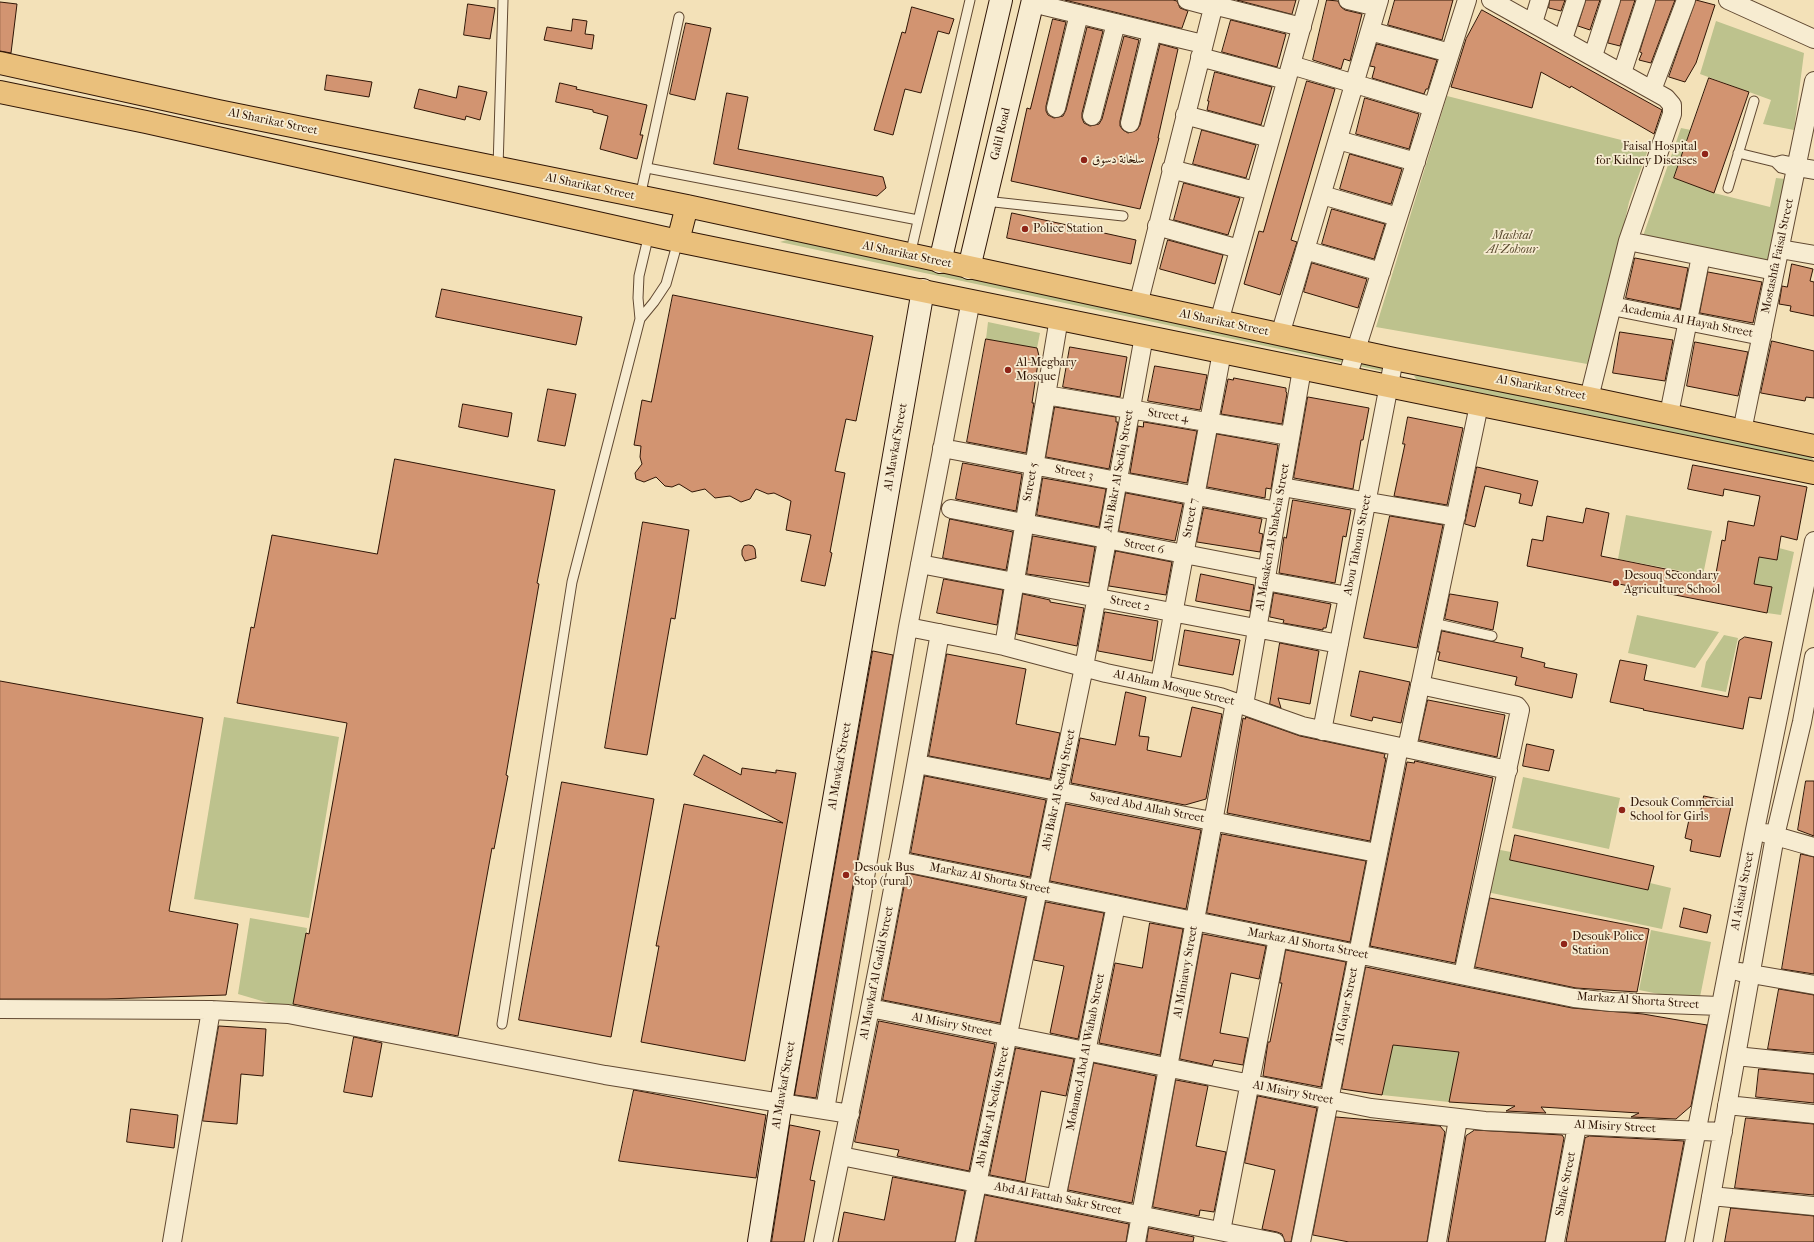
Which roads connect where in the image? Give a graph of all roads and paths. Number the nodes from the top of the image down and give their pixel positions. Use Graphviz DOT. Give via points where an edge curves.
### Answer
graph roads {
  1 [pos="503,0"];
  2 [pos="970,0"];
  3 [pos="1001,0"];
  4 [pos="1187,0"];
  5 [pos="1309,0"];
  6 [pos="1348,0"];
  7 [pos="1467,0"];
  8 [pos="1540,0"];
  9 [pos="1576,0"];
  10 [pos="1611,0"];
  11 [pos="1646,0"];
  12 [pos="1686,0"];
  13 [pos="1728,0"];
  14 [pos="1032,1"];
  15 [pos="1500,2"];
  16 [pos="1214,4"];
  17 [pos="1378,4"];
  18 [pos="1080,14"];
  19 [pos="680,17"];
  20 [pos="1116,23"];
  21 [pos="1533,23"];
  22 [pos="1302,27"];
  23 [pos="1370,31"];
  24 [pos="1152,32"];
  25 [pos="1564,39"];
  26 [pos="1814,39"];
  27 [pos="1202,51"];
  28 [pos="1450,53"];
  29 [pos="1593,56"];
  30 [pos="0,63"];
  31 [pos="1288,73"];
  32 [pos="1622,73"];
  33 [pos="1814,81"];
  34 [pos="1354,84"];
  35 [pos="1652,90"];
  36 [pos="0,92"];
  37 [pos="1754,100"];
  38 [pos="1433,107"];
  39 [pos="1056,108"];
  40 [pos="1185,115"];
  41 [pos="1092,116"];
  42 [pos="1130,123"];
  43 [pos="1270,138"];
  44 [pos="1338,140"];
  45 [pos="966,147"];
  46 [pos="996,153"];
  47 [pos="1738,153"];
  48 [pos="1416,162"];
  49 [pos="498,168"];
  50 [pos="647,168"];
  51 [pos="1801,168"];
  52 [pos="1171,169"];
  53 [pos="539,176"];
  54 [pos="1728,188"];
  55 [pos="1255,191"];
  56 [pos="1322,195"];
  57 [pos="640,197"];
  58 [pos="985,201"];
  59 [pos="687,206"];
  60 [pos="532,208"];
  61 [pos="1123,216"];
  62 [pos="735,217"];
  63 [pos="1398,217"];
  64 [pos="918,220"];
  65 [pos="1157,226"];
  66 [pos="649,234"];
  67 [pos="1628,240"];
  68 [pos="678,241"];
  69 [pos="1238,249"];
  70 [pos="1780,249"];
  71 [pos="726,250"];
  72 [pos="1305,250"];
  73 [pos="910,255"];
  74 [pos="1701,256"];
  75 [pos="1814,256"];
  76 [pos="940,262"];
  77 [pos="969,268"];
  78 [pos="1775,271"];
  79 [pos="1381,272"];
  80 [pos="923,290"];
  81 [pos="970,300"];
  82 [pos="1138,305"];
  83 [pos="1612,306"];
  84 [pos="1059,318"];
  85 [pos="640,319"];
  86 [pos="1688,321"];
  87 [pos="1219,322"];
  88 [pos="1280,335"];
  89 [pos="1144,336"];
  90 [pos="1762,336"];
  91 [pos="1356,351"];
  92 [pos="1222,352"];
  93 [pos="1394,359"];
  94 [pos="1302,369"];
  95 [pos="1347,378"];
  96 [pos="1389,387"];
  97 [pos="1046,395"];
  98 [pos="1589,398"];
  99 [pos="1479,405"];
  100 [pos="1130,410"];
  101 [pos="1669,414"];
  102 [pos="1209,423"];
  103 [pos="1742,431"];
  104 [pos="1290,436"];
  105 [pos="1814,446"];
  106 [pos="942,448"];
  107 [pos="1034,465"];
  108 [pos="1814,473"];
  109 [pos="1117,481"];
  110 [pos="1282,487"];
  111 [pos="1195,495"];
  112 [pos="1367,502"];
  113 [pos="951,509"];
  114 [pos="1278,511"];
  115 [pos="1456,517"];
  116 [pos="1024,524"];
  117 [pos="1107,540"];
  118 [pos="1814,541"];
  119 [pos="1184,554"];
  120 [pos="920,564"];
  121 [pos="1266,575"];
  122 [pos="1015,582"];
  123 [pos="1348,596"];
  124 [pos="1097,598"];
  125 [pos="1174,612"];
  126 [pos="1433,623"];
  127 [pos="908,627"];
  128 [pos="1257,628"];
  129 [pos="940,633"];
  130 [pos="1492,636"];
  131 [pos="1339,644"];
  132 [pos="1004,646"];
  133 [pos="1814,657"];
  134 [pos="1084,667"];
  135 [pos="1160,684"];
  136 [pos="1420,685"];
  137 [pos="1240,703"];
  138 [pos="1808,723"];
  139 [pos="1322,731"];
  140 [pos="1403,748"];
  141 [pos="917,764"];
  142 [pos="1508,770"];
  143 [pos="1058,791"];
  144 [pos="1213,821"];
  145 [pos="1755,830"];
  146 [pos="1775,836"];
  147 [pos="1814,847"];
  148 [pos="1378,853"];
  149 [pos="898,861"];
  150 [pos="1038,889"];
  151 [pos="1116,905"];
  152 [pos="1195,921"];
  153 [pos="1278,938"];
  154 [pos="1358,954"];
  155 [pos="1728,969"];
  156 [pos="1751,974"];
  157 [pos="1463,975"];
  158 [pos="1814,986"];
  159 [pos="1720,1006"];
  160 [pos="870,1008"];
  161 [pos="0,1009"];
  162 [pos="211,1010"];
  163 [pos="502,1024"];
  164 [pos="1008,1036"];
  165 [pos="1086,1051"];
  166 [pos="1736,1056"];
  167 [pos="1814,1064"];
  168 [pos="1168,1068"];
  169 [pos="1250,1084"];
  170 [pos="1329,1100"];
  171 [pos="781,1103"];
  172 [pos="1727,1105"];
  173 [pos="825,1110"];
  174 [pos="850,1114"];
  175 [pos="1814,1114"];
  176 [pos="1458,1119"];
  177 [pos="1577,1126"];
  178 [pos="1696,1131"];
  179 [pos="1723,1132"];
  180 [pos="841,1156"];
  181 [pos="977,1183"];
  182 [pos="1711,1196"];
  183 [pos="1056,1199"];
  184 [pos="1814,1206"];
  185 [pos="1141,1216"];
  186 [pos="1221,1232"];
  187 [pos="172,1242"];
  188 [pos="759,1242"];
  189 [pos="823,1242"];
  190 [pos="965,1242"];
  191 [pos="1136,1242"];
  192 [pos="1275,1242"];
  193 [pos="1301,1242"];
  194 [pos="1437,1242"];
  195 [pos="1556,1242"];
  196 [pos="1675,1242"];
  197 [pos="1703,1242"];
  1 -- 49 [label="lane"];
  2 -- 64 [label="lane"];
  3 -- 45 [label="street"];
  4 -- 16 [label="street"];
  5 -- 22 [label="street"];
  6 -- 17 [label="street"];
  7 -- 28 [label="street"];
  8 -- 21 [label="street"];
  9 -- 25 [label="street"];
  10 -- 29 [label="street"];
  11 -- 32 [label="street"];
  12 -- 35 [label="street"];
  13 -- 26 [label="street"];
  14 -- 18 [label="street"];
  14 -- 46 [label="street, Galil Road"];
  15 -- 21 [label="street"];
  16 -- 22 [label="street"];
  16 -- 27 [label="street"];
  17 -- 23 [label="street"];
  18 -- 20 [label="street"];
  18 -- 39 [label="street"];
  19 -- 50 [label="lane"];
  20 -- 24 [label="street"];
  20 -- 41 [label="street"];
  21 -- 25 [label="street"];
  22 -- 31 [label="street"];
  23 -- 28 [label="street"];
  23 -- 34 [label="street"];
  24 -- 27 [label="street"];
  24 -- 42 [label="street"];
  25 -- 29 [label="street"];
  27 -- 31 [label="street"];
  27 -- 40 [label="street"];
  28 -- 38 [label="street"];
  29 -- 32 [label="street"];
  30 -- 49 [label="main road, Al Sharikat Street"];
  31 -- 34 [label="street"];
  31 -- 43 [label="street"];
  32 -- 35 [label="street"];
  33 -- 51 [label="street, Mostashfa Faisal Street"];
  34 -- 38 [label="street"];
  34 -- 44 [label="street"];
  35 -- 67 [label="street" via="1670,101 1673,110"];
  36 -- 60 [label="main road"];
  37 -- 47 [label="lane"];
  38 -- 48 [label="street"];
  40 -- 43 [label="street"];
  40 -- 52 [label="street"];
  43 -- 55 [label="street"];
  44 -- 48 [label="street"];
  44 -- 56 [label="street"];
  45 -- 46 [label="street"];
  45 -- 76 [label="street"];
  46 -- 58 [label="street, Galil Road"];
  47 -- 51 [label="lane" via="1775,162 1781,168"];
  47 -- 54 [label="lane"];
  48 -- 63 [label="street"];
  49 -- 53 [label="main road, Al Sharikat Street"];
  50 -- 57 [label="lane"];
  50 -- 64 [label="lane"];
  51 -- 70 [label="street, Mostashfa Faisal Street"];
  52 -- 55 [label="street"];
  52 -- 65 [label="street"];
  53 -- 57 [label="main road, Al Sharikat Street"];
  53 -- 60 [label="main road"];
  55 -- 69 [label="street"];
  56 -- 63 [label="street"];
  56 -- 72 [label="street"];
  57 -- 59 [label="main road, Al Sharikat Street"];
  58 -- 61 [label="lane"];
  58 -- 77 [label="street, Galil Road"];
  59 -- 62 [label="main road, Al Sharikat Street"];
  59 -- 68 [label="main road"];
  60 -- 66 [label="main road"];
  62 -- 71 [label="main road"];
  62 -- 73 [label="main road, Al Sharikat Street"];
  63 -- 79 [label="street"];
  64 -- 73 [label="lane"];
  65 -- 69 [label="street"];
  65 -- 82 [label="street"];
  66 -- 68 [label="main road"];
  66 -- 85 [label="lane" via="639,276"];
  67 -- 74 [label="street"];
  67 -- 83 [label="street"];
  68 -- 71 [label="main road"];
  68 -- 85 [label="lane" via="666,284"];
  69 -- 87 [label="street"];
  70 -- 75 [label="street"];
  70 -- 78 [label="street, Mostashfa Faisal Street"];
  71 -- 80 [label="main road"];
  72 -- 79 [label="street"];
  72 -- 88 [label="street"];
  73 -- 76 [label="main road, Al Sharikat Street"];
  74 -- 78 [label="street"];
  74 -- 86 [label="street"];
  76 -- 77 [label="main road, Al Sharikat Street"];
  77 -- 82 [label="main road, Al Sharikat Street"];
  78 -- 90 [label="street, Mostashfa Faisal Street"];
  79 -- 91 [label="street"];
  80 -- 81 [label="main road"];
  80 -- 171 [label="street, Al Mawkaf Street"];
  81 -- 84 [label="main road"];
  81 -- 106 [label="street"];
  82 -- 87 [label="main road, Al Sharikat Street"];
  83 -- 86 [label="street, Academia Al Hayah Street"];
  83 -- 98 [label="street"];
  84 -- 89 [label="main road"];
  84 -- 97 [label="street, Street 5"];
  85 -- 163 [label="lane" via="572,582"];
  86 -- 90 [label="street, Academia Al Hayah Street"];
  86 -- 101 [label="street"];
  87 -- 88 [label="main road, Al Sharikat Street"];
  88 -- 91 [label="main road, Al Sharikat Street"];
  89 -- 92 [label="main road"];
  89 -- 100 [label="street, Abi Bakr Al Sediq Street"];
  90 -- 103 [label="street, Mostashfa Faisal Street"];
  91 -- 93 [label="main road, Al Sharikat Street"];
  91 -- 95 [label="street"];
  92 -- 94 [label="main road"];
  92 -- 102 [label="street, Street 7"];
  93 -- 96 [label="street, Abou Tahoun Street"];
  93 -- 98 [label="main road, Al Sharikat Street"];
  94 -- 95 [label="main road"];
  94 -- 104 [label="street, Al Masaken Al Shabeia Street"];
  95 -- 96 [label="main road"];
  96 -- 99 [label="main road"];
  96 -- 112 [label="street, Abou Tahoun Street"];
  97 -- 100 [label="street, Street 4"];
  97 -- 107 [label="street, Street 5"];
  98 -- 101 [label="main road, Al Sharikat Street"];
  99 -- 108 [label="main road"];
  99 -- 115 [label="street, Al Gayar Street"];
  100 -- 102 [label="street, Street 4"];
  100 -- 109 [label="street, Abi Bakr Al Sediq Street"];
  101 -- 103 [label="main road, Al Sharikat Street"];
  102 -- 104 [label="street, Street 4"];
  102 -- 111 [label="street, Street 7"];
  103 -- 105 [label="main road, Al Sharikat Street"];
  104 -- 110 [label="street, Al Masaken Al Shabeia Street"];
  106 -- 107 [label="street, Street 3"];
  106 -- 120 [label="street"];
  107 -- 109 [label="street, Street 3"];
  107 -- 116 [label="street, Street 5"];
  109 -- 111 [label="street, Street 3"];
  109 -- 117 [label="street, Abi Bakr Al Sediq Street"];
  110 -- 112 [label="street"];
  110 -- 114 [label="street, Al Masaken Al Shabeia Street"];
  111 -- 114 [label="street, Street 3"];
  111 -- 119 [label="street, Street 7"];
  112 -- 115 [label="street"];
  112 -- 123 [label="street, Abou Tahoun Street"];
  113 -- 116 [label="street, Street 6"];
  114 -- 121 [label="street, Al Masaken Al Shabeia Street"];
  115 -- 126 [label="street, Al Gayar Street"];
  116 -- 117 [label="street, Street 6"];
  116 -- 122 [label="street, Street 5"];
  117 -- 119 [label="street, Street 6"];
  117 -- 124 [label="street, Abi Bakr Al Sediq Street"];
  118 -- 145 [label="street, Al Aistad Street"];
  119 -- 121 [label="street, Street 6"];
  119 -- 125 [label="street, Street 7"];
  120 -- 122 [label="street, Street 2"];
  120 -- 127 [label="street"];
  121 -- 123 [label="street, Street 6"];
  121 -- 128 [label="street, Al Masaken Al Shabeia Street"];
  122 -- 124 [label="street, Street 2"];
  122 -- 132 [label="street, Street 5"];
  123 -- 131 [label="street, Abou Tahoun Street"];
  124 -- 125 [label="street, Street 2"];
  124 -- 134 [label="street, Abi Bakr Al Sediq Street"];
  125 -- 128 [label="street, Street 2"];
  125 -- 135 [label="street, Street 7"];
  126 -- 130 [label="lane"];
  126 -- 136 [label="street, Al Gayar Street"];
  127 -- 129 [label="street, Al Ahlam Mosque Street"];
  127 -- 173 [label="street"];
  128 -- 131 [label="street, Street 2"];
  128 -- 137 [label="street, Al Masaken Al Shabeia Street"];
  129 -- 132 [label="street, Al Ahlam Mosque Street"];
  129 -- 141 [label="street, Al Mawkaf Al Gadid Street"];
  131 -- 139 [label="street, Abou Tahoun Street"];
  132 -- 134 [label="street, Al Ahlam Mosque Street"];
  133 -- 138 [label="street, Al Aistad Street"];
  134 -- 135 [label="street, Al Ahlam Mosque Street"];
  134 -- 143 [label="street, Abi Bakr Al Sediq Street"];
  135 -- 137 [label="street, Al Ahlam Mosque Street"];
  136 -- 140 [label="street, Al Gayar Street"];
  136 -- 142 [label="street" via="1519,708"];
  137 -- 139 [label="street, Al Ahlam Mosque Street" via="1282,720"];
  137 -- 144 [label="street, Al Miniawy Street"];
  138 -- 146 [label="street, Al Aistad Street"];
  139 -- 140 [label="street, Al Ahlam Mosque Street"];
  140 -- 142 [label="street, Al Ahlam Mosque Street"];
  140 -- 148 [label="street, Al Gayar Street"];
  141 -- 143 [label="street, Sayed Abd Allah Street"];
  141 -- 149 [label="street, Al Mawkaf Al Gadid Street"];
  142 -- 157 [label="street"];
  143 -- 144 [label="street, Sayed Abd Allah Street"];
  143 -- 150 [label="street, Abi Bakr Al Sediq Street"];
  144 -- 148 [label="street, Sayed Abd Allah Street"];
  144 -- 152 [label="street, Al Miniawy Street"];
  145 -- 146 [label="street"];
  145 -- 155 [label="street, Al Aistad Street"];
  146 -- 147 [label="street"];
  146 -- 156 [label="street, Al Aistad Street"];
  148 -- 154 [label="street, Al Gayar Street"];
  149 -- 150 [label="street, Markaz Al Shorta Street"];
  149 -- 160 [label="street, Al Mawkaf Al Gadid Street"];
  150 -- 151 [label="street, Markaz Al Shorta Street"];
  150 -- 164 [label="street, Abi Bakr Al Sediq Street"];
  151 -- 152 [label="street, Markaz Al Shorta Street"];
  151 -- 165 [label="street, Mohamed Abd Al Wahab Street"];
  152 -- 153 [label="street, Markaz Al Shorta Street"];
  152 -- 168 [label="street, Al Miniawy Street"];
  153 -- 154 [label="street, Markaz Al Shorta Street"];
  153 -- 169 [label="street"];
  154 -- 157 [label="street, Markaz Al Shorta Street"];
  154 -- 170 [label="street, Al Gayar Street"];
  155 -- 156 [label="street"];
  155 -- 159 [label="street, Al Aistad Street"];
  156 -- 158 [label="street"];
  156 -- 166 [label="street, Al Aistad Street"];
  157 -- 159 [label="street, Markaz Al Shorta Street" via="1592,1001"];
  159 -- 178 [label="street, Al Aistad Street"];
  160 -- 164 [label="street, Al Misiry Street"];
  160 -- 174 [label="street, Al Mawkaf Al Gadid Street"];
  161 -- 162 [label="street"];
  162 -- 171 [label="street" via="288,1014 605,1075"];
  162 -- 187 [label="street"];
  164 -- 165 [label="street, Al Misiry Street"];
  164 -- 181 [label="street, Abi Bakr Al Sediq Street"];
  165 -- 168 [label="street, Al Misiry Street"];
  165 -- 183 [label="street, Mohamed Abd Al Wahab Street"];
  166 -- 167 [label="street"];
  166 -- 172 [label="street, Al Aistad Street"];
  168 -- 169 [label="street, Al Misiry Street"];
  168 -- 185 [label="street, Al Miniawy Street"];
  169 -- 170 [label="street, Al Misiry Street"];
  169 -- 186 [label="street"];
  170 -- 176 [label="street, Al Misiry Street"];
  170 -- 193 [label="street, Al Gayar Street"];
  171 -- 173 [label="street"];
  171 -- 188 [label="street, Al Mawkaf Street"];
  172 -- 175 [label="street"];
  172 -- 179 [label="street, Al Aistad Street"];
  173 -- 174 [label="street"];
  174 -- 180 [label="street, Al Mawkaf Al Gadid Street"];
  176 -- 177 [label="street, Al Misiry Street"];
  176 -- 194 [label="street"];
  177 -- 178 [label="street, Al Misiry Street"];
  177 -- 195 [label="street, Shafie Street"];
  178 -- 179 [label="street, Al Misiry Street"];
  178 -- 196 [label="street, Al Aistad Street"];
  179 -- 182 [label="street, Al Aistad Street"];
  180 -- 181 [label="street, Abd Al Fattah Sakr Street"];
  180 -- 189 [label="street, Al Mawkaf Al Gadid Street"];
  181 -- 183 [label="street, Abd Al Fattah Sakr Street"];
  181 -- 190 [label="street, Abi Bakr Al Sediq Street"];
  182 -- 184 [label="street"];
  182 -- 197 [label="street, Al Aistad Street"];
  183 -- 185 [label="street, Abd Al Fattah Sakr Street"];
  185 -- 186 [label="street, Abd Al Fattah Sakr Street"];
  185 -- 191 [label="street, Al Miniawy Street"];
  186 -- 192 [label="street, Abd Al Fattah Sakr Street"];
}
